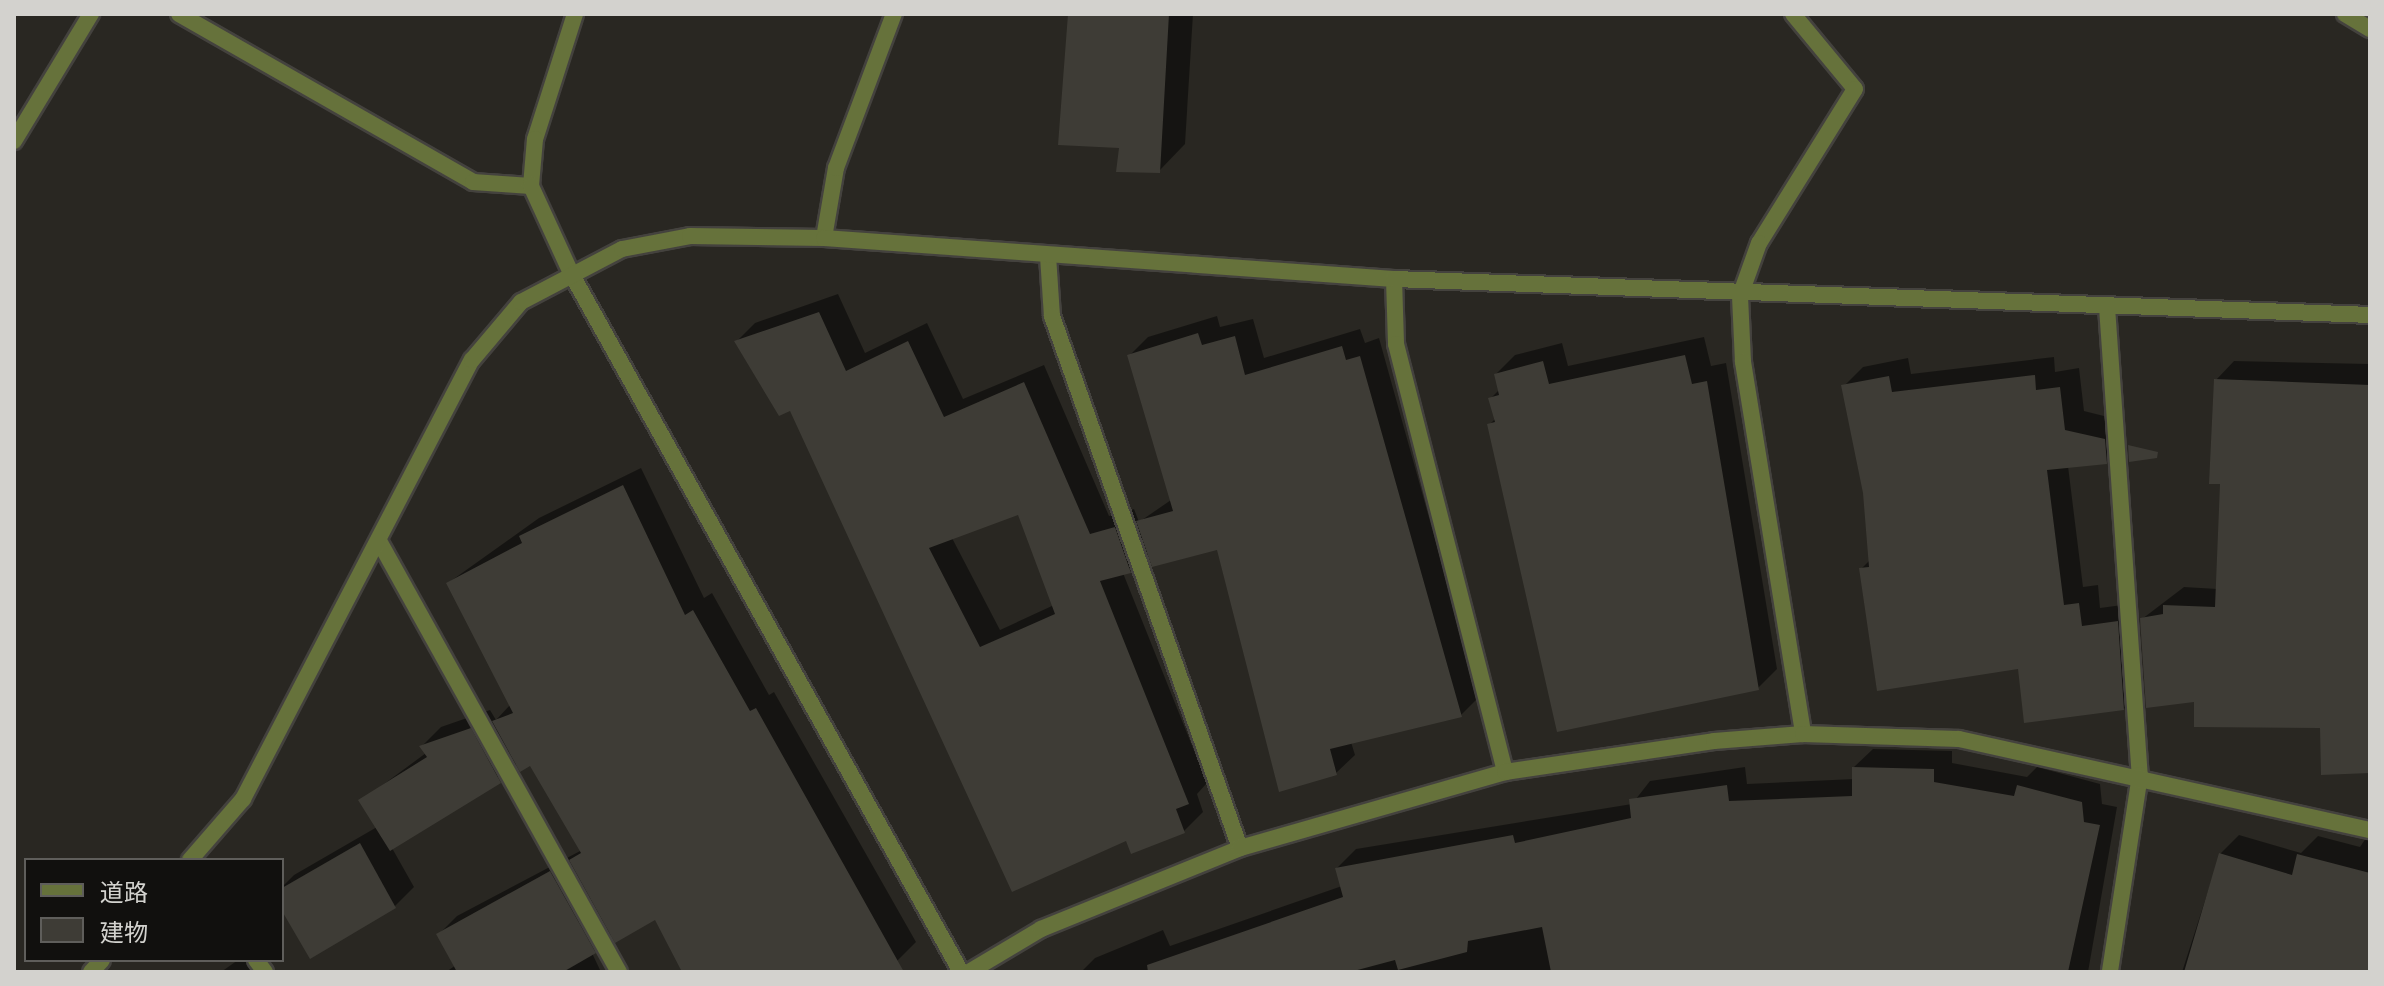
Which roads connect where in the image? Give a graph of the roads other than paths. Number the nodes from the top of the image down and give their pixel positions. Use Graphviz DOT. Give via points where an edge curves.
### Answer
graph roads {
  1 [pos="91,14"];
  2 [pos="179,14"];
  3 [pos="575,14"];
  4 [pos="894,14"];
  5 [pos="1793,14"];
  6 [pos="2345,14"];
  7 [pos="2370,29"];
  8 [pos="14,141"];
  9 [pos="531,186"];
  10 [pos="824,238"];
  11 [pos="1048,256"];
  12 [pos="572,275"];
  13 [pos="1394,279"];
  14 [pos="1740,296"];
  15 [pos="2107,307"];
  16 [pos="2370,315"];
  17 [pos="379,541"];
  18 [pos="1803,734"];
  19 [pos="1505,772"];
  20 [pos="2140,775"];
  21 [pos="2370,830"];
  22 [pos="1240,848"];
  23 [pos="192,858"];
  24 [pos="619,972"];
  25 [pos="961,972"];
  26 [pos="969,972"];
  27 [pos="2110,972"];
  1 -- 8 [label="street"];
  2 -- 9 [label="street" via="473,182"];
  3 -- 9 [label="street" via="535,139"];
  4 -- 10 [label="street" via="836,168"];
  5 -- 14 [label="street" via="1855,89 1759,243"];
  6 -- 7 [label="street"];
  9 -- 12 [label="street"];
  10 -- 11 [label="street"];
  10 -- 12 [label="street" via="690,236 622,249"];
  11 -- 13 [label="street"];
  11 -- 22 [label="street" via="1052,316"];
  12 -- 17 [label="street" via="521,302 472,360"];
  12 -- 25 [label="street"];
  13 -- 14 [label="street"];
  13 -- 19 [label="street" via="1396,344"];
  14 -- 15 [label="street"];
  14 -- 18 [label="street" via="1743,362"];
  15 -- 16 [label="street"];
  15 -- 20 [label="street"];
  17 -- 23 [label="street" via="243,799"];
  17 -- 24 [label="street"];
  18 -- 19 [label="street"];
  18 -- 20 [label="street" via="1959,739"];
  19 -- 22 [label="street"];
  20 -- 21 [label="street"];
  20 -- 27 [label="street"];
  22 -- 26 [label="street" via="1041,929"];
}
